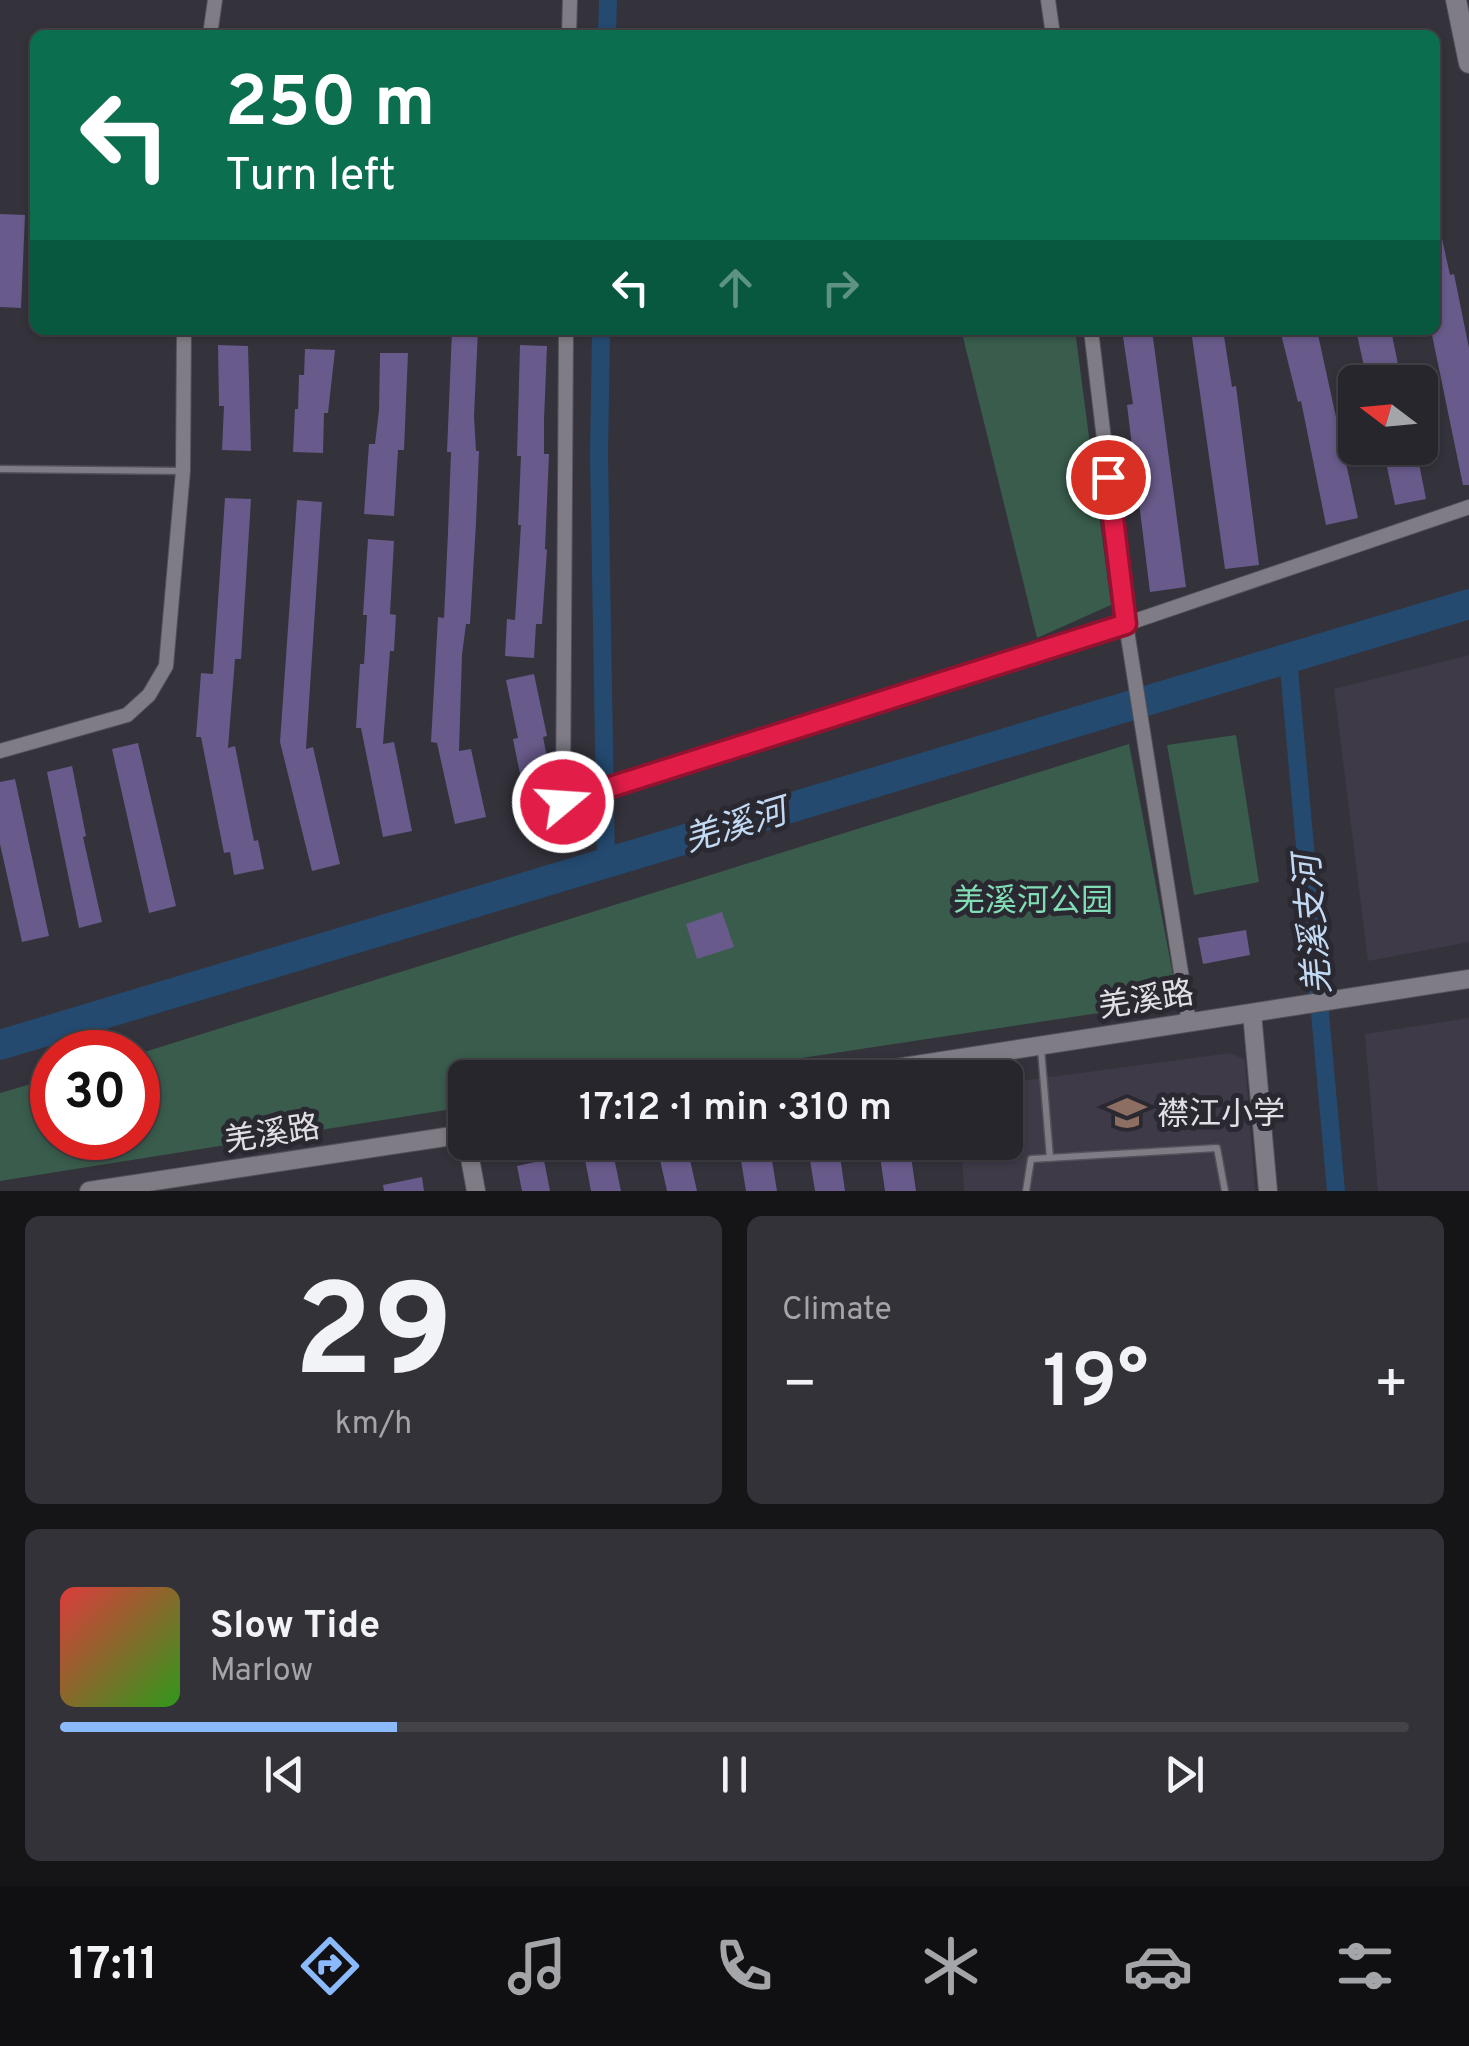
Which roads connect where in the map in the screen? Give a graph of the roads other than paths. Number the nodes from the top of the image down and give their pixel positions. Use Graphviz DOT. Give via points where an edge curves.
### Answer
graph roads {
  1 [pos="216,0"];
  2 [pos="570,0"];
  3 [pos="1048,0"];
  4 [pos="1456,0"];
  5 [pos="211,30"];
  6 [pos="569,30"];
  7 [pos="1052,30"];
  8 [pos="1469,64"];
  9 [pos="184,335"];
  10 [pos="566,335"];
  11 [pos="1092,335"];
  12 [pos="0,468"];
  13 [pos="183,472"];
  14 [pos="1469,508"];
  15 [pos="1126,624"];
  16 [pos="0,751"];
  17 [pos="1469,979"];
  18 [pos="1259,1012"];
  19 [pos="1189,1023"];
  20 [pos="1040,1046"];
  21 [pos="949,1060"];
  22 [pos="448,1137"];
  23 [pos="1050,1158"];
  24 [pos="470,1160"];
  25 [pos="89,1191"];
  26 [pos="476,1191"];
  27 [pos="1026,1191"];
  28 [pos="1225,1191"];
  29 [pos="1268,1191"];
  1 -- 5 [label="street"];
  2 -- 6 [label="street"];
  3 -- 7 [label="street"];
  4 -- 8 [label="main road"];
  9 -- 13 [label="street"];
  10 -- 15 [label="street" via="563,802"];
  11 -- 15 [label="street"];
  12 -- 13 [label="lane"];
  13 -- 16 [label="street" via="166,666 149,695 128,715"];
  14 -- 15 [label="street"];
  15 -- 19 [label="street"];
  17 -- 18 [label="street, 羌溪路"];
  18 -- 19 [label="street, 羌溪路"];
  18 -- 29 [label="street"];
  19 -- 20 [label="street, 羌溪路"];
  20 -- 21 [label="street, 羌溪路"];
  20 -- 23 [label="lane"];
  22 -- 25 [label="street, 羌溪路"];
  23 -- 27 [label="lane" via="1031,1159"];
  23 -- 28 [label="lane" via="1216,1148"];
  24 -- 26 [label="street"];
}
